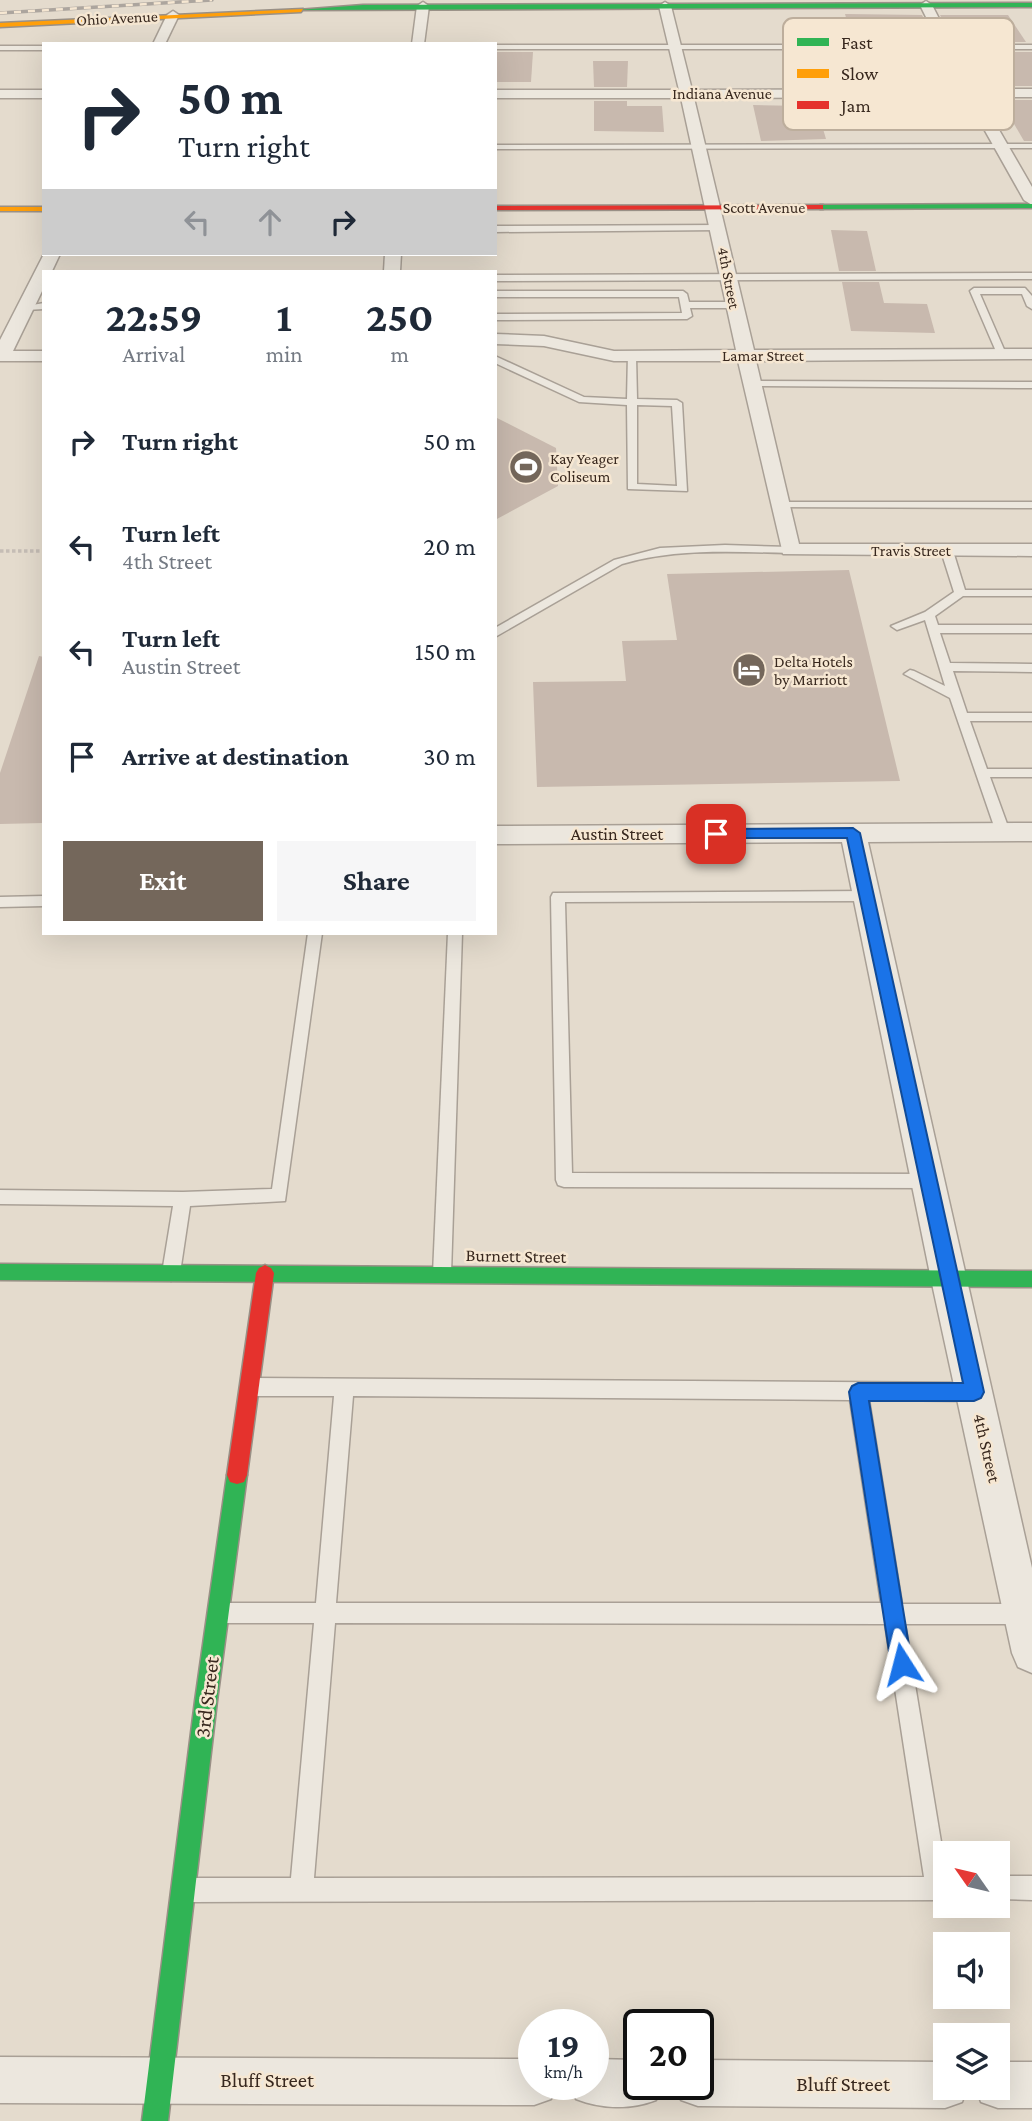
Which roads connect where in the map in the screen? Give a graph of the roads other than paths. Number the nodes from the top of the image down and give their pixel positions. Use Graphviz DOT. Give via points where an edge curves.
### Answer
graph roads {
  1 [pos="926,5"];
  2 [pos="1032,5"];
  3 [pos="423,6"];
  4 [pos="665,6"];
  5 [pos="173,15"];
  6 [pos="932,18"];
  7 [pos="0,25"];
  8 [pos="160,42"];
  9 [pos="418,42"];
  10 [pos="497,47"];
  11 [pos="676,47"];
  12 [pos="783,47"];
  13 [pos="1014,47"];
  14 [pos="1032,47"];
  15 [pos="0,48"];
  16 [pos="42,48"];
  17 [pos="687,93"];
  18 [pos="783,93"];
  19 [pos="1014,93"];
  20 [pos="1032,93"];
  21 [pos="0,94"];
  22 [pos="42,94"];
  23 [pos="497,94"];
  24 [pos="992,130"];
  25 [pos="700,146"];
  26 [pos="1001,146"];
  27 [pos="1032,146"];
  28 [pos="497,147"];
  29 [pos="1032,200"];
  30 [pos="1032,206"];
  31 [pos="497,208"];
  32 [pos="715,208"];
  33 [pos="0,209"];
  34 [pos="42,209"];
  35 [pos="718,227"];
  36 [pos="497,229"];
  37 [pos="1032,276"];
  38 [pos="497,278"];
  39 [pos="728,278"];
  40 [pos="42,279"];
  41 [pos="497,294"];
  42 [pos="685,305"];
  43 [pos="734,305"];
  44 [pos="42,306"];
  45 [pos="1032,306"];
  46 [pos="26,307"];
  47 [pos="497,317"];
  48 [pos="497,339"];
  49 [pos="1001,354"];
  50 [pos="1032,354"];
  51 [pos="745,355"];
  52 [pos="0,356"];
  53 [pos="42,356"];
  54 [pos="631,356"];
  55 [pos="497,360"];
  56 [pos="752,384"];
  57 [pos="1032,385"];
  58 [pos="632,402"];
  59 [pos="779,505"];
  60 [pos="1032,505"];
  61 [pos="790,550"];
  62 [pos="947,551"];
  63 [pos="1032,551"];
  64 [pos="960,593"];
  65 [pos="1032,593"];
  66 [pos="929,615"];
  67 [pos="897,626"];
  68 [pos="934,629"];
  69 [pos="1032,629"];
  70 [pos="497,632"];
  71 [pos="945,667"];
  72 [pos="1032,667"];
  73 [pos="909,674"];
  74 [pos="954,695"];
  75 [pos="962,717"];
  76 [pos="1032,717"];
  77 [pos="1032,773"];
  78 [pos="982,774"];
  79 [pos="1003,832"];
  80 [pos="1032,832"];
  81 [pos="853,833"];
  82 [pos="497,835"];
  83 [pos="867,896"];
  84 [pos="42,901"];
  85 [pos="0,902"];
  86 [pos="315,935"];
  87 [pos="455,935"];
  88 [pos="928,1181"];
  89 [pos="0,1197"];
  90 [pos="183,1199"];
  91 [pos="0,1272"];
  92 [pos="171,1273"];
  93 [pos="265,1273"];
  94 [pos="442,1274"];
  95 [pos="948,1279"];
  96 [pos="1032,1279"];
  97 [pos="249,1387"];
  98 [pos="344,1388"];
  99 [pos="858,1392"];
  100 [pos="974,1392"];
  101 [pos="218,1613"];
  102 [pos="325,1613"];
  103 [pos="894,1614"];
  104 [pos="1024,1614"];
  105 [pos="1032,1653"];
  106 [pos="933,1841"];
  107 [pos="933,1888"];
  108 [pos="1010,1888"];
  109 [pos="1032,1888"];
  110 [pos="183,1890"];
  111 [pos="302,1890"];
  112 [pos="0,2080"];
  113 [pos="518,2083"];
  114 [pos="714,2083"];
  115 [pos="933,2085"];
  116 [pos="1010,2085"];
  117 [pos="1032,2085"];
  118 [pos="158,2100"];
  1 -- 2 [label="street, Ohio Avenue"];
  1 -- 4 [label="street, Ohio Avenue"];
  1 -- 6 [label="street"];
  3 -- 4 [label="street, Ohio Avenue"];
  3 -- 5 [label="street, Ohio Avenue"];
  3 -- 9 [label="street"];
  4 -- 11 [label="street, 4th Street"];
  5 -- 7 [label="street, Ohio Avenue"];
  5 -- 8 [label="street"];
  10 -- 11 [label="lane"];
  11 -- 12 [label="lane"];
  11 -- 17 [label="street, 4th Street"];
  13 -- 14 [label="lane"];
  15 -- 16 [label="lane"];
  17 -- 18 [label="street, Indiana Avenue"];
  17 -- 23 [label="street, Indiana Avenue"];
  17 -- 25 [label="street, 4th Street"];
  19 -- 20 [label="street, Indiana Avenue"];
  21 -- 22 [label="street"];
  24 -- 26 [label="street"];
  25 -- 26 [label="lane"];
  25 -- 28 [label="lane"];
  25 -- 32 [label="street, 4th Street"];
  26 -- 27 [label="lane"];
  26 -- 29 [label="street"];
  30 -- 32 [label="street, Scott Avenue"];
  31 -- 32 [label="street, Scott Avenue"];
  32 -- 35 [label="street, 4th Street"];
  33 -- 34 [label="street"];
  35 -- 36 [label="lane"];
  35 -- 39 [label="street, 4th Street"];
  37 -- 39 [label="lane"];
  38 -- 39 [label="lane"];
  39 -- 43 [label="street, 4th Street"];
  40 -- 46 [label="street"];
  41 -- 42 [label="lane" via="682,294"];
  42 -- 43 [label="lane"];
  42 -- 47 [label="lane" via="687,316"];
  43 -- 51 [label="street, 4th Street"];
  44 -- 46 [label="lane"];
  45 -- 49 [label="lane" via="1025,291 974,291"];
  46 -- 52 [label="street"];
  48 -- 54 [label="street, Lamar Street" via="534,339 599,355"];
  49 -- 50 [label="street, Lamar Street"];
  49 -- 51 [label="street, Lamar Street"];
  51 -- 54 [label="street, Lamar Street"];
  51 -- 56 [label="street, 4th Street"];
  52 -- 53 [label="street"];
  54 -- 58 [label="lane"];
  55 -- 58 [label="lane" via="582,400"];
  56 -- 57 [label="lane"];
  56 -- 59 [label="street, 4th Street"];
  58 -- 58 [label="lane" via="632,487 683,489 677,403"];
  59 -- 60 [label="lane"];
  59 -- 61 [label="street, 4th Street"];
  61 -- 62 [label="street, Travis Street"];
  61 -- 70 [label="lane" via="690,548 640,554"];
  62 -- 63 [label="street, Travis Street"];
  62 -- 64 [label="lane"];
  64 -- 65 [label="lane"];
  64 -- 66 [label="lane"];
  66 -- 67 [label="lane"];
  66 -- 68 [label="lane"];
  68 -- 69 [label="lane"];
  68 -- 71 [label="lane"];
  71 -- 72 [label="lane"];
  71 -- 74 [label="lane"];
  73 -- 74 [label="lane"];
  74 -- 75 [label="lane"];
  75 -- 76 [label="lane"];
  75 -- 78 [label="lane"];
  77 -- 78 [label="lane"];
  78 -- 79 [label="lane"];
  79 -- 80 [label="street, Austin Street"];
  79 -- 81 [label="street, Austin Street"];
  81 -- 82 [label="street, Austin Street"];
  81 -- 83 [label="street, 4th Street"];
  83 -- 88 [label="street, 4th Street"];
  83 -- 88 [label="lane" via="558,897 564,1181"];
  84 -- 85 [label="lane"];
  86 -- 90 [label="lane" via="279,1196"];
  87 -- 94 [label="lane"];
  88 -- 95 [label="street, 4th Street"];
  89 -- 90 [label="lane"];
  90 -- 92 [label="lane"];
  91 -- 92 [label="street, Burnett Street"];
  92 -- 93 [label="street, Burnett Street"];
  93 -- 94 [label="street, Burnett Street"];
  93 -- 97 [label="street, 3rd Street"];
  94 -- 95 [label="street, Burnett Street"];
  95 -- 96 [label="street, Burnett Street"];
  95 -- 100 [label="street, 4th Street"];
  97 -- 98 [label="lane"];
  97 -- 101 [label="street, 3rd Street"];
  98 -- 99 [label="lane"];
  98 -- 102 [label="lane"];
  99 -- 100 [label="lane"];
  99 -- 103 [label="lane"];
  100 -- 104 [label="street, 4th Street"];
  101 -- 102 [label="lane"];
  101 -- 110 [label="street, 3rd Street"];
  102 -- 103 [label="lane"];
  102 -- 111 [label="lane"];
  103 -- 104 [label="lane"];
  103 -- 106 [label="lane"];
  104 -- 105 [label="street, 4th Street"];
  107 -- 111 [label="lane"];
  108 -- 109 [label="lane"];
  110 -- 111 [label="lane"];
  110 -- 118 [label="street, 3rd Street"];
  112 -- 118 [label="street, Bluff Street"];
  113 -- 118 [label="street, Bluff Street"];
  114 -- 115 [label="street, Bluff Street"];
  116 -- 117 [label="street"];
}
